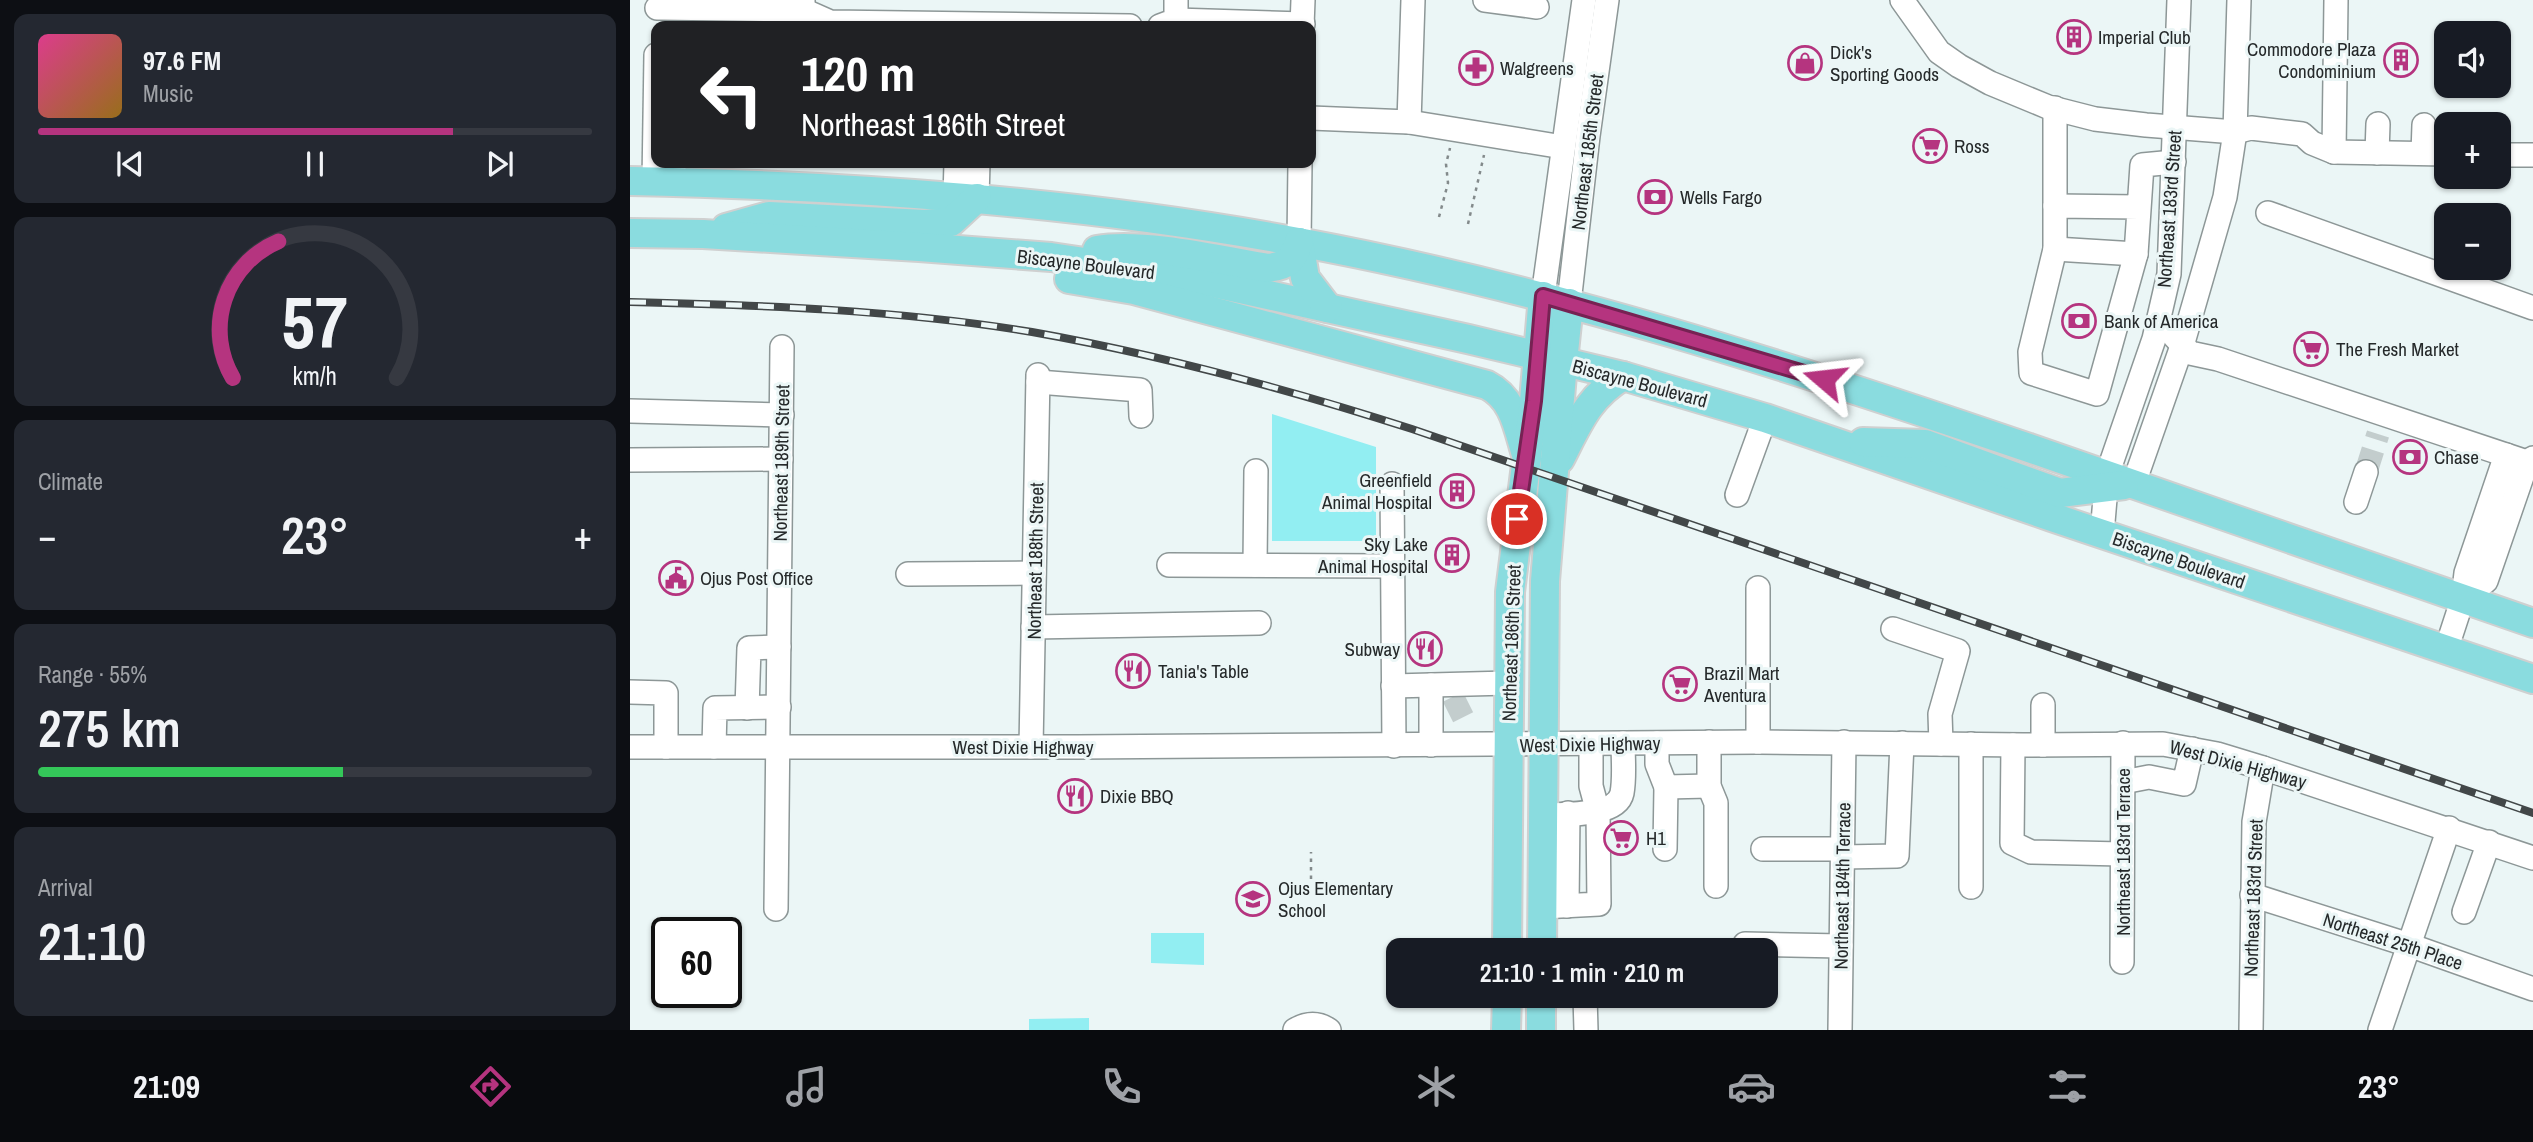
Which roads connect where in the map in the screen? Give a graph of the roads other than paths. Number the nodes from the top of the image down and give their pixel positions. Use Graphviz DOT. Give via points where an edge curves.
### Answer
graph roads {
  1 [pos="1303,0"];
  2 [pos="1413,0"];
  3 [pos="1485,0"];
  4 [pos="1584,0"];
  5 [pos="1607,0"];
  6 [pos="1902,0"];
  7 [pos="2179,0"];
  8 [pos="2239,0"];
  9 [pos="2336,0"];
  10 [pos="803,5"];
  11 [pos="713,7"];
  12 [pos="1537,8"];
  13 [pos="666,11"];
  14 [pos="1171,16"];
  15 [pos="699,21"];
  16 [pos="826,21"];
  17 [pos="1244,21"];
  18 [pos="1303,21"];
  19 [pos="2055,108"];
  20 [pos="1316,118"];
  21 [pos="1409,122"];
  22 [pos="2378,124"];
  23 [pos="2424,125"];
  24 [pos="2175,127"];
  25 [pos="2235,132"];
  26 [pos="1563,147"];
  27 [pos="2334,152"];
  28 [pos="2377,153"];
  29 [pos="2423,153"];
  30 [pos="2434,153"];
  31 [pos="2511,155"];
  32 [pos="2533,155"];
  33 [pos="2174,162"];
  34 [pos="957,168"];
  35 [pos="976,168"];
  36 [pos="1300,168"];
  37 [pos="658,176"];
  38 [pos="966,197"];
  39 [pos="2055,206"];
  40 [pos="2139,206"];
  41 [pos="2268,213"];
  42 [pos="630,233"];
  43 [pos="703,234"];
  44 [pos="1299,242"];
  45 [pos="919,247"];
  46 [pos="2055,249"];
  47 [pos="2136,254"];
  48 [pos="1051,257"];
  49 [pos="2164,292"];
  50 [pos="1556,300"];
  51 [pos="1328,308"];
  52 [pos="2533,308"];
  53 [pos="2121,309"];
  54 [pos="2190,322"];
  55 [pos="2154,339"];
  56 [pos="2182,346"];
  57 [pos="782,347"];
  58 [pos="1550,359"];
  59 [pos="2218,359"];
  60 [pos="1623,376"];
  61 [pos="630,411"];
  62 [pos="782,415"];
  63 [pos="1141,416"];
  64 [pos="1765,418"];
  65 [pos="1832,440"];
  66 [pos="1527,458"];
  67 [pos="781,459"];
  68 [pos="630,460"];
  69 [pos="2525,460"];
  70 [pos="1555,467"];
  71 [pos="1256,471"];
  72 [pos="2366,472"];
  73 [pos="2106,481"];
  74 [pos="2134,483"];
  75 [pos="1392,484"];
  76 [pos="1737,495"];
  77 [pos="2357,502"];
  78 [pos="2102,534"];
  79 [pos="1169,565"];
  80 [pos="1255,565"];
  81 [pos="1392,566"];
  82 [pos="1034,573"];
  83 [pos="908,574"];
  84 [pos="1758,588"];
  85 [pos="2463,598"];
  86 [pos="1259,623"];
  87 [pos="2533,623"];
  88 [pos="1033,627"];
  89 [pos="1893,629"];
  90 [pos="779,647"];
  91 [pos="2446,650"];
  92 [pos="2533,679"];
  93 [pos="1508,684"];
  94 [pos="1394,685"];
  95 [pos="1431,685"];
  96 [pos="630,692"];
  97 [pos="1455,702"];
  98 [pos="2043,705"];
  99 [pos="779,707"];
  100 [pos="747,708"];
  101 [pos="1758,741"];
  102 [pos="1709,742"];
  103 [pos="1844,742"];
  104 [pos="1623,743"];
  105 [pos="1657,743"];
  106 [pos="1902,743"];
  107 [pos="2123,743"];
  108 [pos="1544,744"];
  109 [pos="1591,744"];
  110 [pos="1941,744"];
  111 [pos="1971,744"];
  112 [pos="1431,745"];
  113 [pos="1508,745"];
  114 [pos="2013,745"];
  115 [pos="2043,745"];
  116 [pos="1394,746"];
  117 [pos="630,747"];
  118 [pos="666,747"];
  119 [pos="714,747"];
  120 [pos="778,747"];
  121 [pos="1031,747"];
  122 [pos="2192,749"];
  123 [pos="2263,768"];
  124 [pos="2123,782"];
  125 [pos="1709,786"];
  126 [pos="1666,787"];
  127 [pos="1598,812"];
  128 [pos="1556,814"];
  129 [pos="2449,828"];
  130 [pos="2489,842"];
  131 [pos="1665,849"];
  132 [pos="1763,849"];
  133 [pos="1842,853"];
  134 [pos="2122,854"];
  135 [pos="2533,858"];
  136 [pos="1581,860"];
  137 [pos="1716,886"];
  138 [pos="1971,887"];
  139 [pos="2252,895"];
  140 [pos="1555,906"];
  141 [pos="776,909"];
  142 [pos="2464,912"];
  143 [pos="1507,938"];
  144 [pos="1546,938"];
  145 [pos="1778,945"];
  146 [pos="2409,945"];
  147 [pos="1841,946"];
  148 [pos="2122,962"];
  149 [pos="2533,989"];
  150 [pos="1507,1008"];
  151 [pos="1541,1008"];
  152 [pos="1585,1008"];
  153 [pos="1295,1030"];
  154 [pos="1329,1030"];
  155 [pos="1506,1030"];
  156 [pos="1541,1030"];
  157 [pos="1586,1030"];
  158 [pos="1840,1030"];
  159 [pos="2251,1030"];
  160 [pos="2380,1030"];
  1 -- 18 [label="street"];
  2 -- 21 [label="street"];
  3 -- 12 [label="street"];
  4 -- 26 [label="street, Northeast 185th Street"];
  5 -- 50 [label="street, Northeast 185th Street" via="1588,136"];
  6 -- 19 [label="street" via="1928,38 1959,66"];
  7 -- 24 [label="street, Northeast 183rd Street"];
  8 -- 25 [label="street, Northeast 183rd Street"];
  9 -- 27 [label="street"];
  10 -- 11 [label="street"];
  10 -- 16 [label="street"];
  11 -- 13 [label="street"];
  11 -- 15 [label="street"];
  14 -- 17 [label="street"];
  19 -- 24 [label="street" via="2107,120"];
  19 -- 39 [label="street"];
  20 -- 21 [label="street"];
  21 -- 26 [label="street"];
  22 -- 28 [label="street"];
  23 -- 29 [label="street"];
  24 -- 25 [label="street"];
  24 -- 33 [label="street, Northeast 183rd Street"];
  25 -- 27 [label="street" via="2248,143 2302,150 2312,143"];
  25 -- 54 [label="street, Northeast 183rd Street" via="2225,197"];
  26 -- 50 [label="street, Northeast 185th Street"];
  27 -- 28 [label="street"];
  28 -- 29 [label="street"];
  29 -- 30 [label="street"];
  31 -- 32 [label="street"];
  33 -- 40 [label="street" via="2142,165"];
  33 -- 49 [label="street, Northeast 183rd Street" via="2169,274"];
  34 -- 38 [label="street"];
  35 -- 38 [label="street"];
  36 -- 44 [label="street"];
  37 -- 38 [label="main road"];
  38 -- 43 [label="main road" via="951,222 769,216"];
  38 -- 44 [label="main road"];
  39 -- 40 [label="street"];
  39 -- 46 [label="street"];
  40 -- 47 [label="street"];
  41 -- 52 [label="street"];
  42 -- 43 [label="main road, Biscayne Boulevard"];
  43 -- 45 [label="main road, Biscayne Boulevard"];
  44 -- 48 [label="main road" via="1292,259 1268,268 1111,248"];
  44 -- 50 [label="main road"];
  44 -- 51 [label="main road" via="1305,278"];
  45 -- 48 [label="main road, Biscayne Boulevard"];
  45 -- 66 [label="main road" via="992,266 1134,290 1478,382 1494,389 1510,405"];
  46 -- 47 [label="street"];
  46 -- 53 [label="street" via="2030,352 2031,373 2097,394"];
  47 -- 53 [label="street"];
  48 -- 51 [label="main road, Biscayne Boulevard" via="1191,278"];
  49 -- 55 [label="street, Northeast 183rd Street"];
  49 -- 56 [label="street" via="2172,334"];
  50 -- 58 [label="main road, Northeast 186th Street"];
  50 -- 73 [label="main road" via="1824,379"];
  51 -- 58 [label="main road, Biscayne Boulevard"];
  53 -- 55 [label="street"];
  54 -- 56 [label="street, Northeast 183rd Street"];
  54 -- 59 [label="street"];
  55 -- 73 [label="street, Northeast 183rd Street"];
  56 -- 59 [label="street" via="2190,353"];
  56 -- 74 [label="street, Northeast 183rd Street"];
  57 -- 62 [label="street, Northeast 189th Street"];
  58 -- 60 [label="main road, Biscayne Boulevard"];
  58 -- 66 [label="main road, Northeast 186th Street"];
  58 -- 70 [label="main road, Northeast 186th Street"];
  59 -- 69 [label="street" via="2382,424"];
  60 -- 64 [label="main road, Biscayne Boulevard"];
  60 -- 70 [label="main road" via="1590,402"];
  61 -- 62 [label="street"];
  62 -- 67 [label="street, Northeast 189th Street"];
  63 -- 82 [label="street, Northeast 188th Street" via="1140,390 1038,379"];
  64 -- 65 [label="main road, Biscayne Boulevard"];
  64 -- 76 [label="street"];
  65 -- 73 [label="main road" via="1925,444 2060,493"];
  65 -- 78 [label="main road, Biscayne Boulevard"];
  66 -- 93 [label="main road, Northeast 186th Street" via="1511,579"];
  67 -- 68 [label="street"];
  67 -- 90 [label="street, Northeast 189th Street"];
  69 -- 85 [label="street" via="2486,581"];
  70 -- 108 [label="main road, Northeast 186th Street" via="1545,581"];
  71 -- 80 [label="street"];
  72 -- 77 [label="street"];
  73 -- 74 [label="main road"];
  73 -- 78 [label="street, Northeast 183rd Street"];
  74 -- 85 [label="main road"];
  75 -- 81 [label="street"];
  78 -- 91 [label="main road, Biscayne Boulevard"];
  79 -- 80 [label="street"];
  80 -- 81 [label="street"];
  81 -- 94 [label="street"];
  82 -- 83 [label="street"];
  82 -- 88 [label="street, Northeast 188th Street"];
  84 -- 101 [label="street"];
  85 -- 87 [label="main road"];
  85 -- 91 [label="street"];
  86 -- 88 [label="street"];
  88 -- 121 [label="street, Northeast 188th Street"];
  89 -- 110 [label="street" via="1958,651 1940,714"];
  90 -- 99 [label="street, Northeast 189th Street"];
  90 -- 100 [label="street" via="749,648"];
  91 -- 92 [label="main road, Biscayne Boulevard"];
  93 -- 97 [label="street"];
  93 -- 113 [label="main road, Northeast 186th Street"];
  94 -- 95 [label="street"];
  94 -- 116 [label="street"];
  95 -- 97 [label="street"];
  95 -- 97 [label="street"];
  96 -- 118 [label="street" via="666,693"];
  97 -- 112 [label="street"];
  98 -- 115 [label="street"];
  99 -- 100 [label="street"];
  99 -- 120 [label="street, Northeast 189th Street"];
  100 -- 119 [label="street" via="715,708"];
  101 -- 102 [label="street, West Dixie Highway"];
  101 -- 103 [label="street, West Dixie Highway"];
  102 -- 105 [label="street, West Dixie Highway"];
  102 -- 125 [label="street"];
  103 -- 106 [label="street, West Dixie Highway"];
  103 -- 133 [label="street, Northeast 184th Terrace"];
  104 -- 105 [label="street, West Dixie Highway"];
  104 -- 109 [label="street, West Dixie Highway"];
  104 -- 127 [label="street" via="1622,795 1617,804"];
  105 -- 126 [label="street" via="1657,764"];
  106 -- 110 [label="street, West Dixie Highway"];
  106 -- 133 [label="street" via="1897,856"];
  107 -- 115 [label="street, West Dixie Highway"];
  107 -- 122 [label="street, West Dixie Highway"];
  107 -- 124 [label="street, Northeast 183rd Terrace"];
  108 -- 109 [label="street, West Dixie Highway"];
  108 -- 113 [label="street, West Dixie Highway"];
  108 -- 128 [label="main road, Northeast 186th Street"];
  109 -- 127 [label="street" via="1591,786"];
  110 -- 111 [label="street, West Dixie Highway"];
  111 -- 114 [label="street, West Dixie Highway"];
  111 -- 138 [label="street"];
  112 -- 113 [label="street, West Dixie Highway"];
  112 -- 116 [label="street, West Dixie Highway"];
  113 -- 143 [label="main road, Northeast 186th Street"];
  114 -- 115 [label="street, West Dixie Highway"];
  114 -- 134 [label="street" via="2012,843 2031,852"];
  116 -- 121 [label="street, West Dixie Highway"];
  117 -- 118 [label="street, West Dixie Highway"];
  118 -- 119 [label="street, West Dixie Highway"];
  119 -- 120 [label="street, West Dixie Highway"];
  120 -- 121 [label="street, West Dixie Highway"];
  120 -- 141 [label="street, Northeast 189th Street"];
  122 -- 123 [label="street, West Dixie Highway"];
  122 -- 124 [label="street" via="2184,784 2149,777"];
  123 -- 129 [label="street, West Dixie Highway"];
  123 -- 139 [label="street, Northeast 183rd Street" via="2254,822"];
  124 -- 134 [label="street, Northeast 183rd Terrace"];
  125 -- 126 [label="street"];
  125 -- 137 [label="street" via="1716,803"];
  126 -- 131 [label="street"];
  127 -- 128 [label="street"];
  127 -- 136 [label="street"];
  128 -- 136 [label="street"];
  128 -- 140 [label="main road, Northeast 186th Street"];
  129 -- 130 [label="street, West Dixie Highway"];
  129 -- 146 [label="street"];
  130 -- 135 [label="street, West Dixie Highway"];
  130 -- 142 [label="street"];
  132 -- 133 [label="street"];
  133 -- 147 [label="street, Northeast 184th Terrace"];
  134 -- 148 [label="street, Northeast 183rd Terrace"];
  136 -- 140 [label="street"];
  136 -- 140 [label="street" via="1599,904"];
  139 -- 146 [label="street, Northeast 25th Place"];
  139 -- 159 [label="street, Northeast 183rd Street"];
  140 -- 144 [label="main road, Northeast 186th Street"];
  145 -- 147 [label="street"];
  146 -- 149 [label="street, Northeast 25th Place"];
  146 -- 160 [label="street"];
  147 -- 158 [label="street, Northeast 184th Terrace"];
  150 -- 155 [label="main road"];
  151 -- 156 [label="main road"];
  152 -- 157 [label="street"];
  153 -- 154 [label="street" via="1313,1024"];
}
